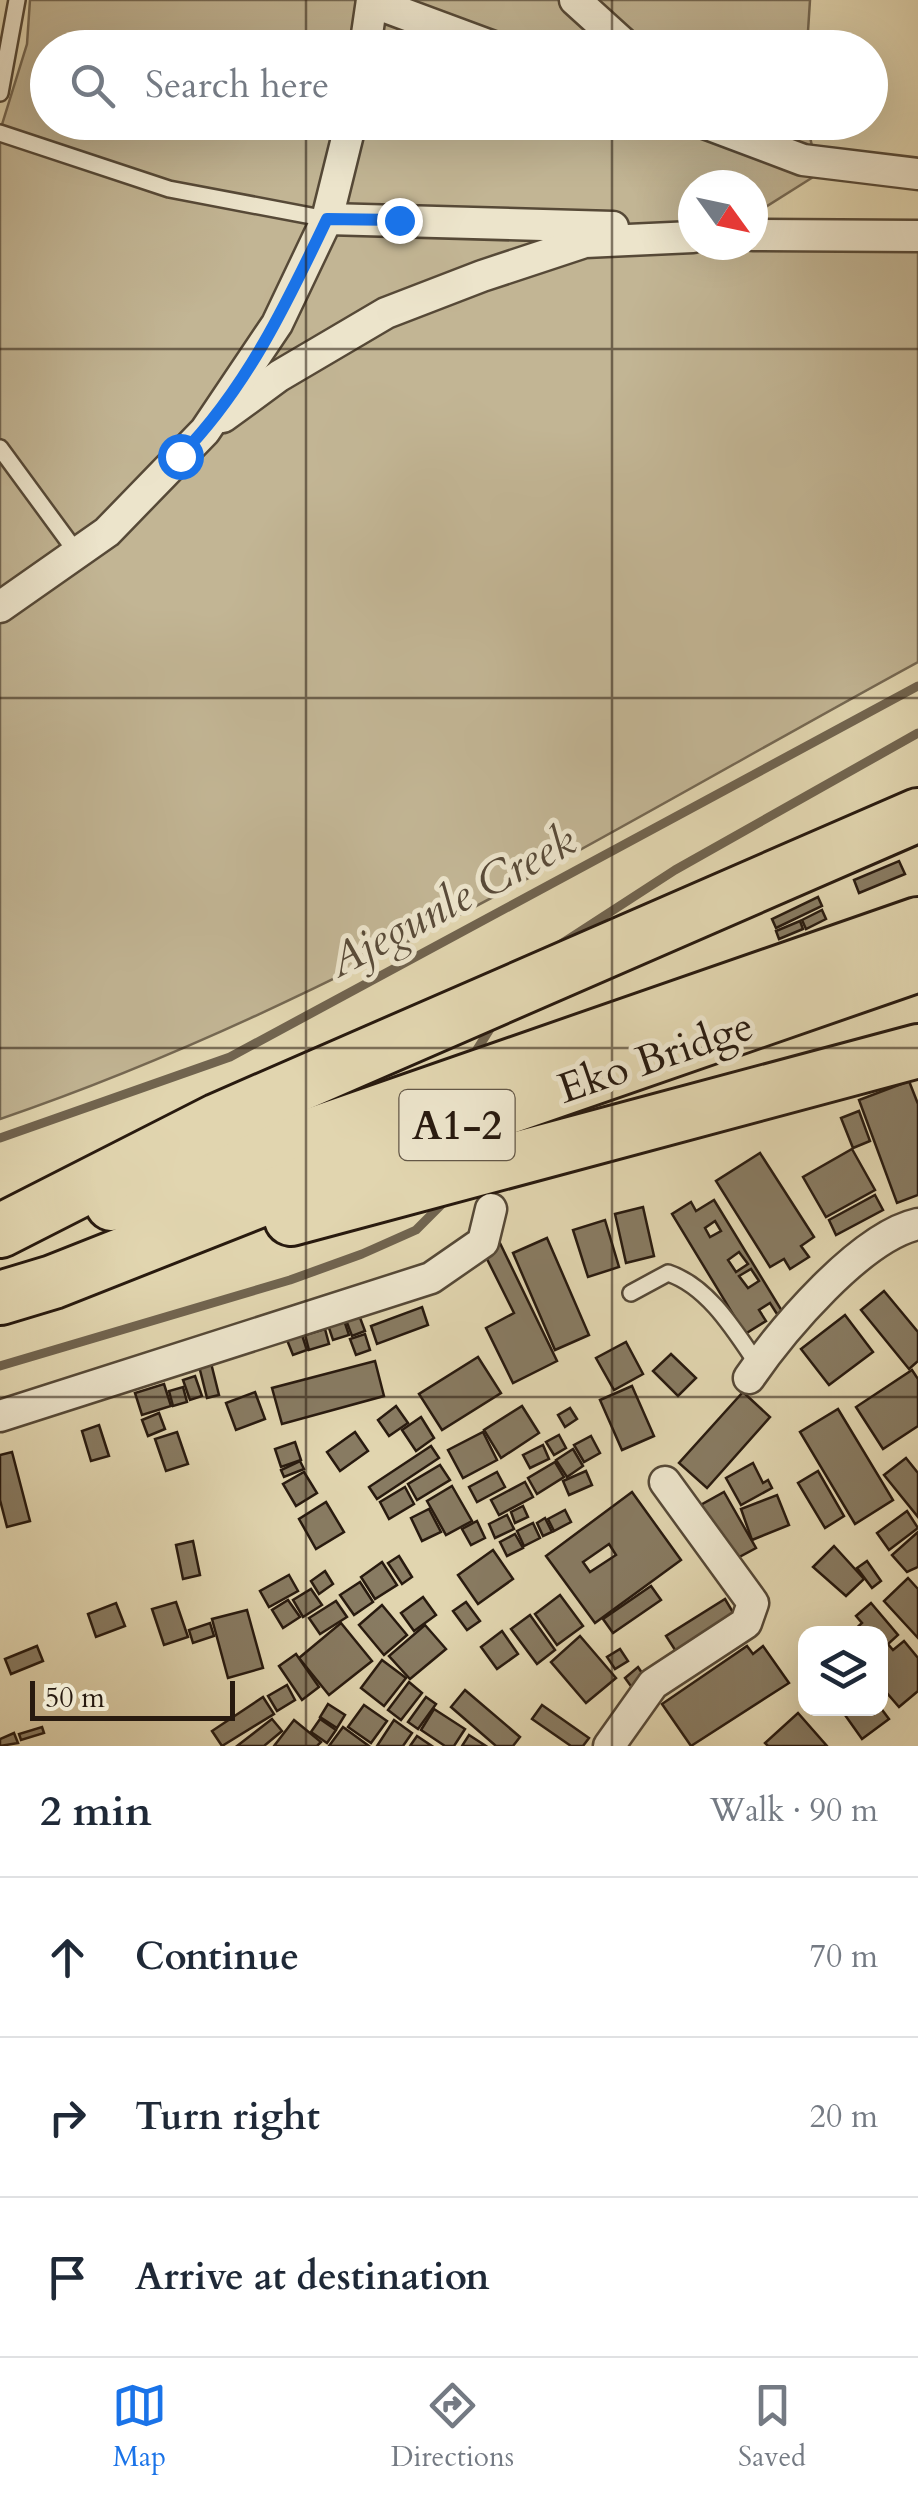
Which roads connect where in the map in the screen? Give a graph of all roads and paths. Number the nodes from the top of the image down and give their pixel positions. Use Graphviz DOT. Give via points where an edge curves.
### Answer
graph roads {
  1 [pos="17,0"];
  2 [pos="574,0"];
  3 [pos="367,1"];
  4 [pos="365,30"];
  5 [pos="447,30"];
  6 [pos="608,30"];
  7 [pos="0,93"];
  8 [pos="0,134"];
  9 [pos="347,140"];
  10 [pos="751,140"];
  11 [pos="753,140"];
  12 [pos="756,142"];
  13 [pos="918,174"];
  14 [pos="327,219"];
  15 [pos="678,234"];
  16 [pos="678,236"];
  17 [pos="768,236"];
  18 [pos="918,236"];
  19 [pos="205,431"];
  20 [pos="0,448"];
  21 [pos="76,553"];
  22 [pos="0,607"];
  23 [pos="897,825"];
  24 [pos="918,924"];
  25 [pos="918,965"];
  26 [pos="918,1051"];
  27 [pos="491,1209"];
  28 [pos="918,1224"];
  29 [pos="0,1231"];
  30 [pos="0,1240"];
  31 [pos="53,1282"];
  32 [pos="630,1293"];
  33 [pos="0,1298"];
  34 [pos="753,1371"];
  35 [pos="0,1416"];
  36 [pos="664,1482"];
  37 [pos="609,1746"];
  1 -- 7 [label="lane"];
  2 -- 6 [label="street"];
  3 -- 4 [label="street"];
  3 -- 5 [label="street"];
  8 -- 14 [label="lane" via="169,188"];
  9 -- 14 [label="street"];
  10 -- 12 [label="street"];
  11 -- 12 [label="street"];
  12 -- 13 [label="street" via="803,160"];
  14 -- 15 [label="street" via="544,222"];
  14 -- 19 [label="street" via="277,324"];
  16 -- 19 [label="street" via="585,242 386,313 279,376"];
  17 -- 18 [label="street"];
  19 -- 21 [label="street" via="107,532"];
  20 -- 21 [label="lane"];
  21 -- 22 [label="street"];
  23 -- 29 [label="highway" via="218,1120"];
  24 -- 30 [label="highway, Eko Bridge / A1-2"];
  25 -- 31 [label="highway, Eko Bridge / A1-2" via="402,1144"];
  26 -- 31 [label="highway"];
  27 -- 35 [label="street" via="483,1242 431,1278"];
  28 -- 34 [label="street" via="899,1228 857,1258"];
  31 -- 33 [label="highway, Eko Bridge / A1-2"];
  32 -- 34 [label="lane" via="668,1273 686,1279 734,1330"];
  36 -- 37 [label="street" via="753,1603 752,1614 652,1684"];
}
